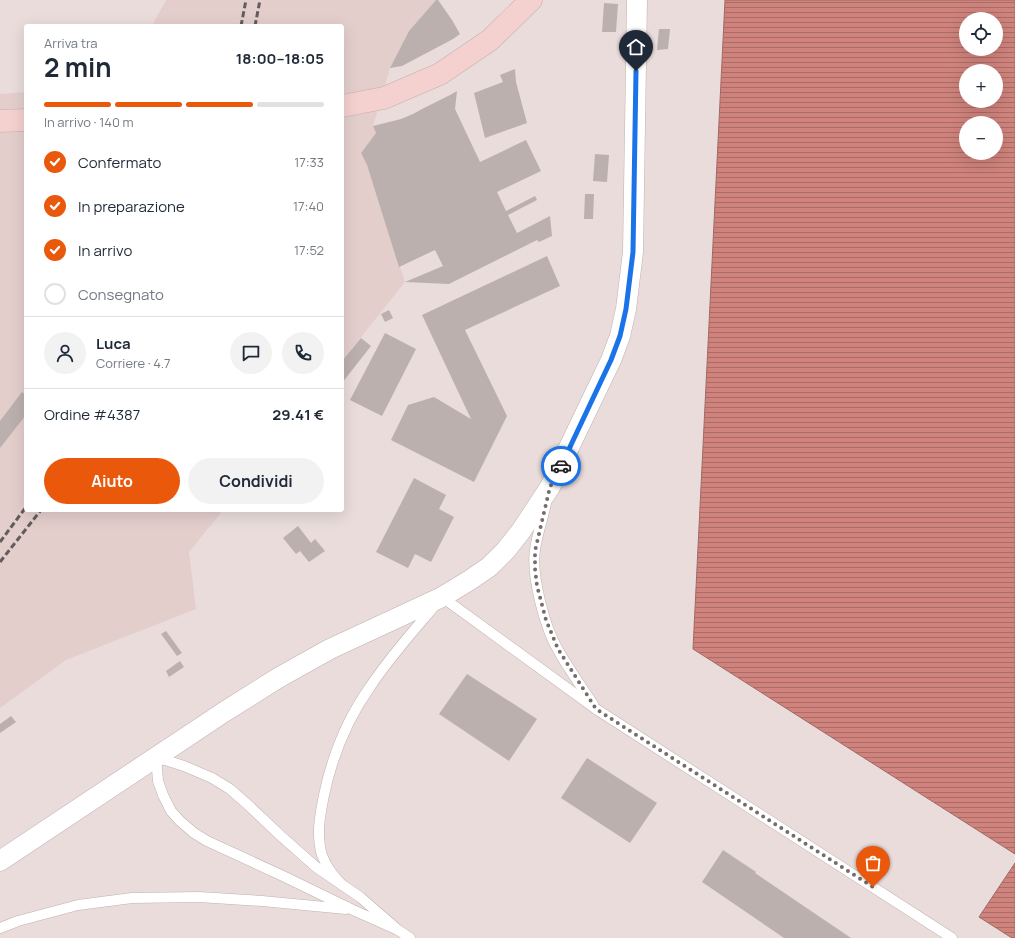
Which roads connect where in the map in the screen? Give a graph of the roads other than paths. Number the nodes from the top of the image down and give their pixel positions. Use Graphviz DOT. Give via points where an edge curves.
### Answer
graph roads {
  1 [pos="531,0"];
  2 [pos="637,0"];
  3 [pos="344,106"];
  4 [pos="24,120"];
  5 [pos="0,122"];
  6 [pos="550,487"];
  7 [pos="442,597"];
  8 [pos="596,709"];
  9 [pos="156,757"];
  10 [pos="0,861"];
  11 [pos="342,885"];
  12 [pos="353,910"];
  13 [pos="0,928"];
  14 [pos="398,930"];
  15 [pos="410,938"];
  16 [pos="952,938"];
  1 -- 3 [label="main road" via="490,40 440,74 384,98"];
  2 -- 6 [label="street" via="633,252 626,309 611,360"];
  4 -- 5 [label="main road"];
  6 -- 7 [label="street" via="522,531 506,550 470,580"];
  6 -- 8 [label="lane" via="535,551 537,586 545,618 558,649"];
  7 -- 8 [label="lane"];
  7 -- 9 [label="street" via="330,649 278,678"];
  7 -- 11 [label="lane" via="369,687 352,716 338,749 326,784 318,835 322,855"];
  8 -- 16 [label="lane"];
  9 -- 10 [label="street"];
  9 -- 11 [label="lane" via="212,778 230,789 316,866"];
  9 -- 12 [label="lane" via="158,781 163,795 171,811 194,833"];
  11 -- 14 [label="lane"];
  12 -- 13 [label="lane" via="199,897 132,898 78,905"];
  12 -- 14 [label="lane"];
  14 -- 15 [label="lane"];
}
